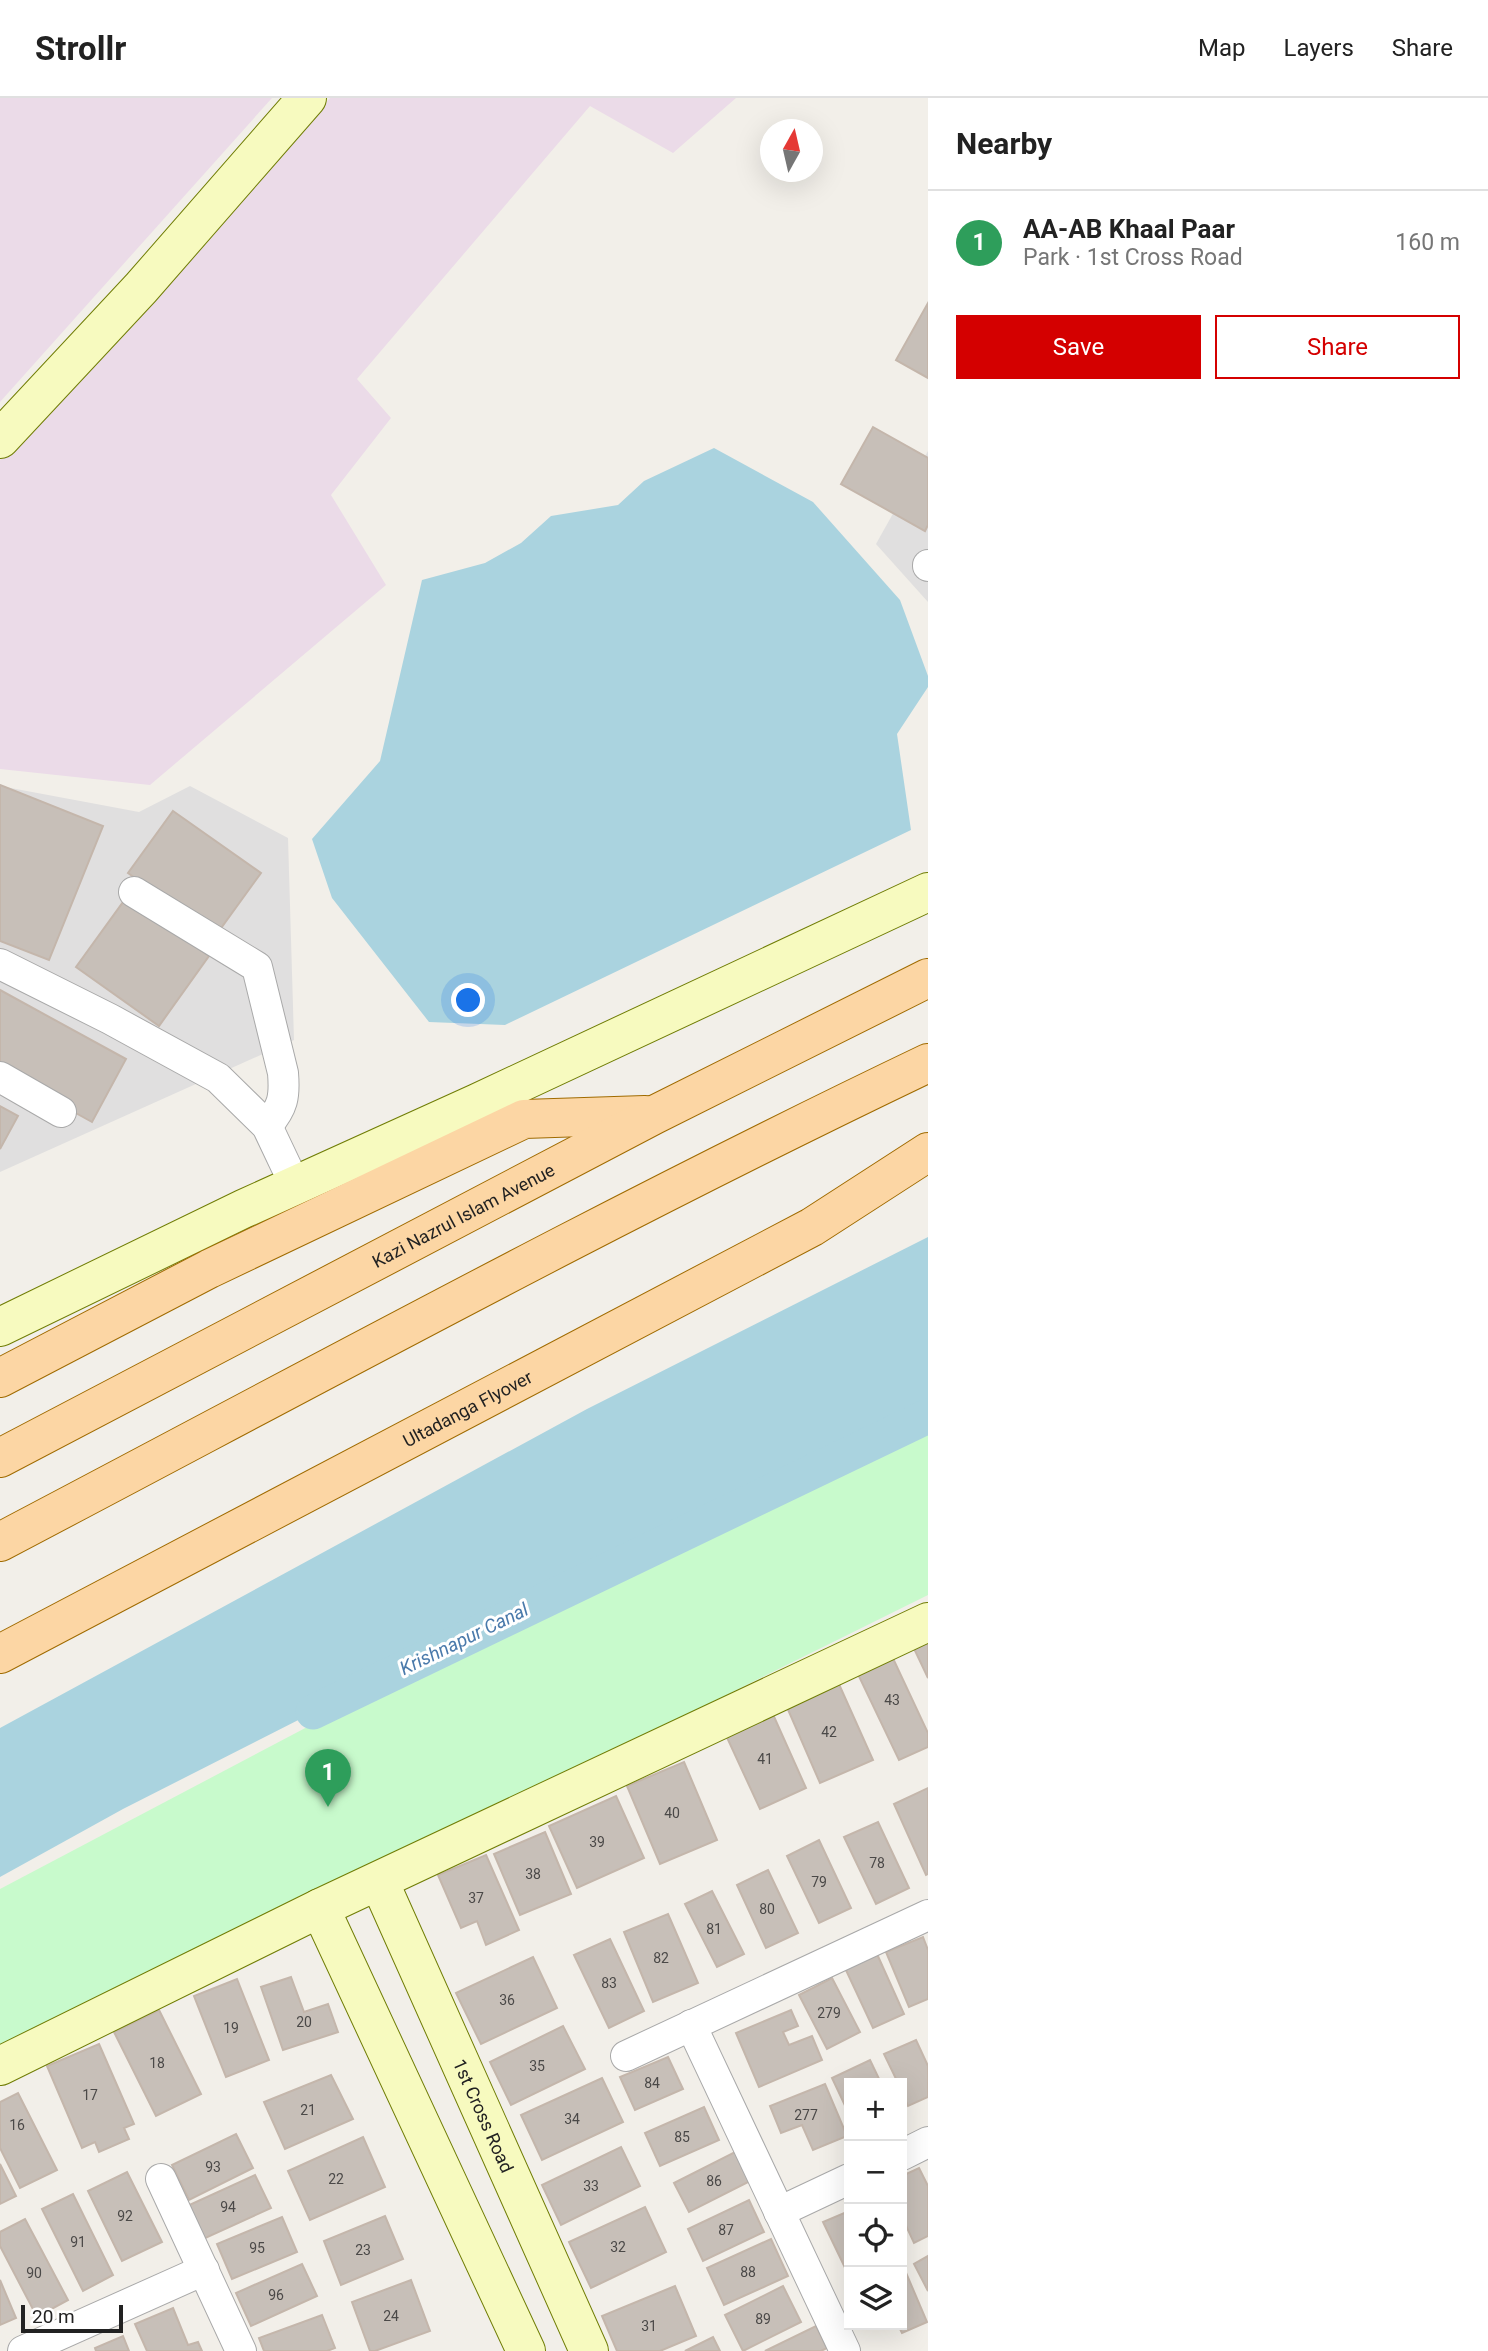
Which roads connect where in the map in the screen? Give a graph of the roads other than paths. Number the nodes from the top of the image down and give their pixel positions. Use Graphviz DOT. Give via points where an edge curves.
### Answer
graph roads {
  1 [pos="306,98"];
  2 [pos="0,439"];
  3 [pos="134,892"];
  4 [pos="928,892"];
  5 [pos="0,964"];
  6 [pos="928,978"];
  7 [pos="928,1063"];
  8 [pos="0,1077"];
  9 [pos="61,1112"];
  10 [pos="654,1115"];
  11 [pos="268,1126"];
  12 [pos="928,1152"];
  13 [pos="295,1185"];
  14 [pos="0,1327"];
  15 [pos="0,1378"];
  16 [pos="0,1458"];
  17 [pos="0,1542"];
  18 [pos="928,1622"];
  19 [pos="0,1654"];
  20 [pos="379,1881"];
  21 [pos="320,1908"];
  22 [pos="928,1915"];
  23 [pos="691,2025"];
  24 [pos="626,2056"];
  25 [pos="0,2066"];
  26 [pos="928,2142"];
  27 [pos="907,2152"];
  28 [pos="161,2179"];
  29 [pos="844,2181"];
  30 [pos="779,2212"];
  31 [pos="204,2270"];
  32 [pos="583,2349"];
  33 [pos="23,2351"];
  34 [pos="241,2351"];
  35 [pos="526,2351"];
  36 [pos="845,2351"];
  1 -- 2 [label="street" via="141,288"];
  3 -- 11 [label="street" via="257,967 285,1091 280,1111"];
  4 -- 13 [label="street"];
  5 -- 11 [label="street" via="218,1078"];
  6 -- 10 [label="main road, Kazi Nazrul Islam Avenue"];
  7 -- 17 [label="main road" via="799,1124"];
  8 -- 9 [label="street"];
  10 -- 15 [label="main road" via="524,1119 209,1269"];
  10 -- 16 [label="main road, Kazi Nazrul Islam Avenue"];
  11 -- 13 [label="street"];
  12 -- 19 [label="main road, Ultadanga Flyover" via="813,1227"];
  13 -- 14 [label="street"];
  18 -- 20 [label="street"];
  20 -- 21 [label="street"];
  20 -- 32 [label="street, 1st Cross Road"];
  21 -- 25 [label="street"];
  21 -- 35 [label="street"];
  22 -- 23 [label="street"];
  23 -- 24 [label="street"];
  23 -- 30 [label="street"];
  26 -- 27 [label="street"];
  28 -- 31 [label="street"];
  29 -- 30 [label="street"];
  30 -- 36 [label="street"];
  31 -- 33 [label="street"];
  31 -- 34 [label="street"];
}
